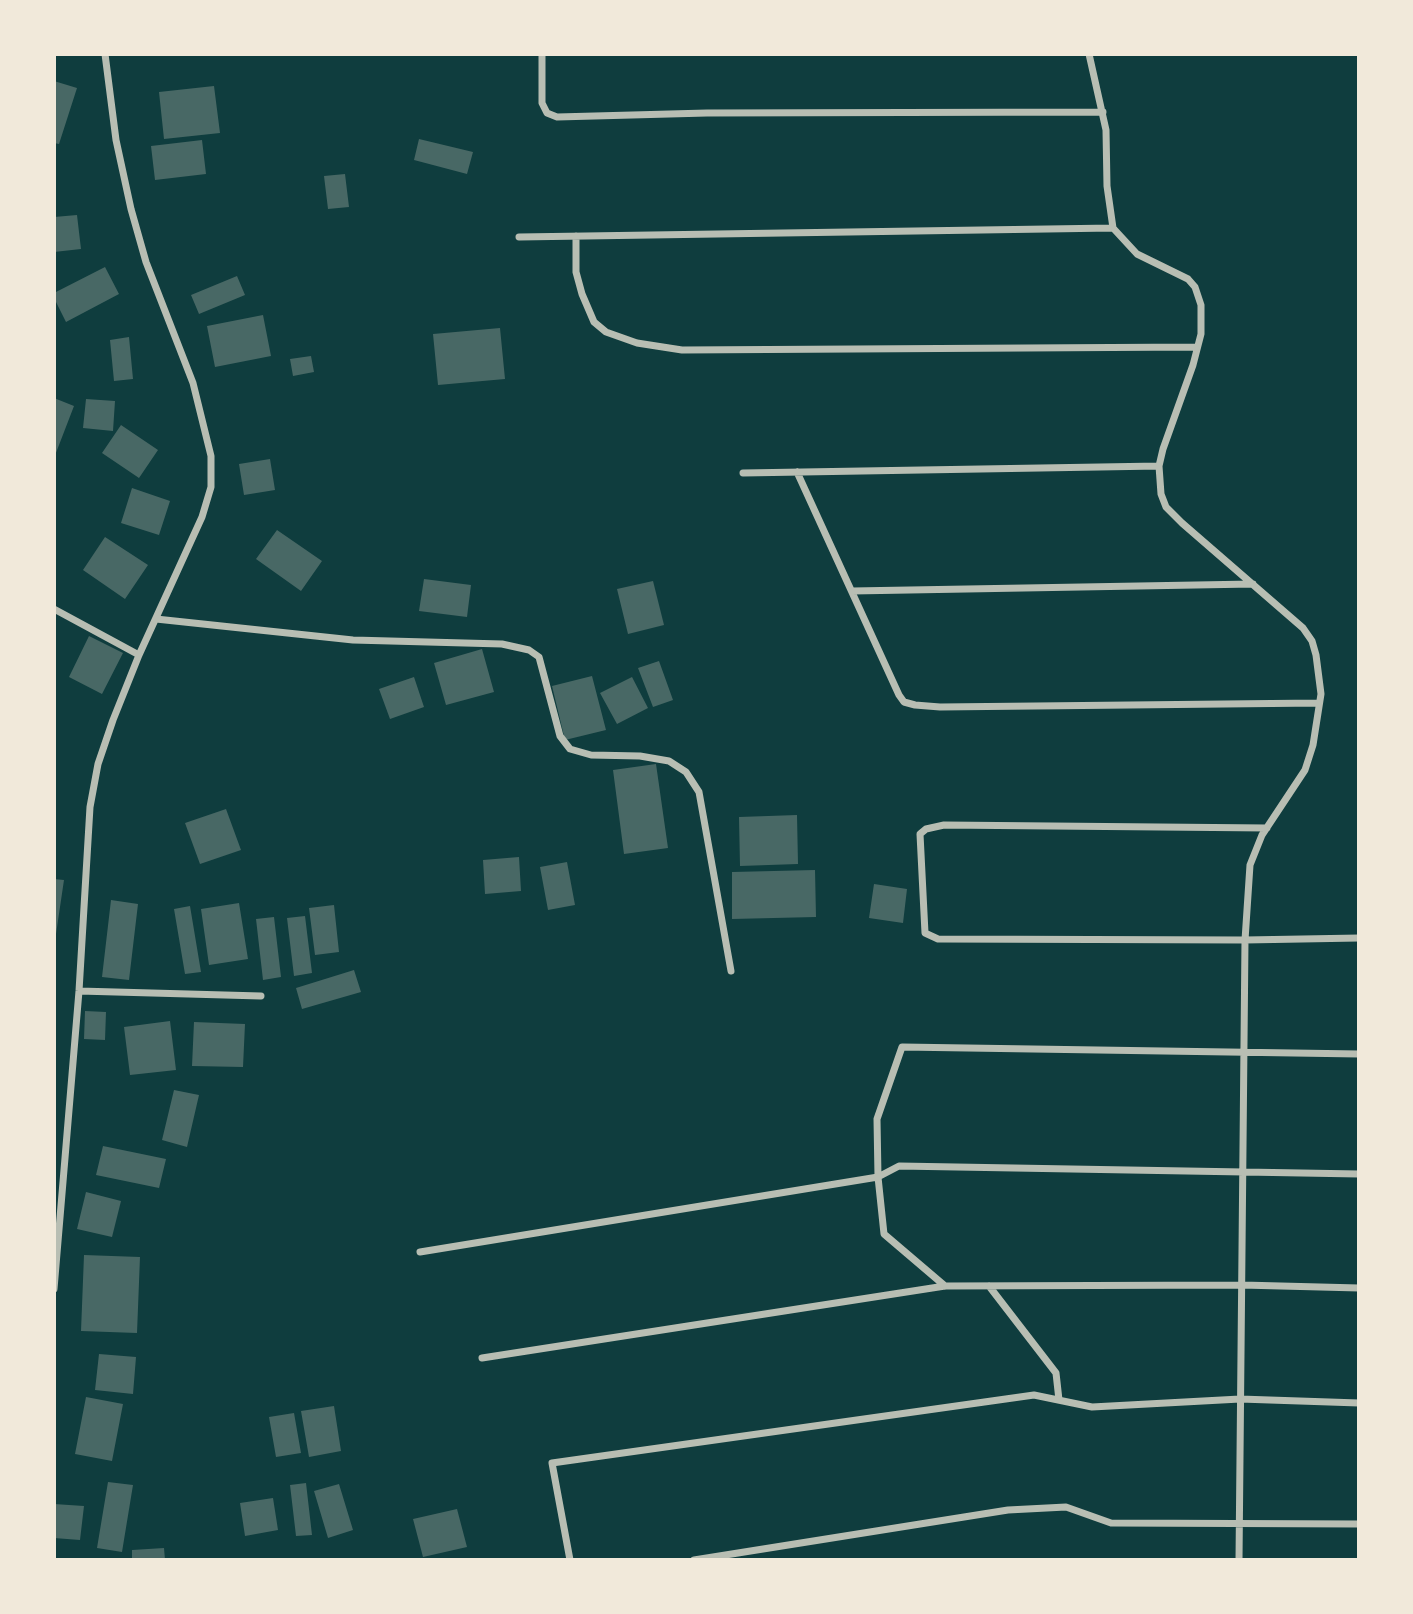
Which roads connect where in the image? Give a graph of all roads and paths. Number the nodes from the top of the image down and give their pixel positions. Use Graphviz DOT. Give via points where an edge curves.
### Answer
graph roads {
  1 [pos="105,54"];
  2 [pos="542,54"];
  3 [pos="1089,54"];
  4 [pos="1103,111"];
  5 [pos="1113,228"];
  6 [pos="576,236"];
  7 [pos="519,237"];
  8 [pos="1198,347"];
  9 [pos="1159,466"];
  10 [pos="797,472"];
  11 [pos="743,473"];
  12 [pos="1253,584"];
  13 [pos="852,591"];
  14 [pos="54,610"];
  15 [pos="156,619"];
  16 [pos="139,655"];
  17 [pos="1320,703"];
  18 [pos="1267,828"];
  19 [pos="1359,937"];
  20 [pos="1245,940"];
  21 [pos="731,971"];
  22 [pos="79,991"];
  23 [pos="261,996"];
  24 [pos="1244,1054"];
  25 [pos="1359,1054"];
  26 [pos="1243,1173"];
  27 [pos="1359,1174"];
  28 [pos="878,1177"];
  29 [pos="58,1192"];
  30 [pos="420,1252"];
  31 [pos="1242,1285"];
  32 [pos="945,1286"];
  33 [pos="989,1286"];
  34 [pos="1359,1288"];
  35 [pos="54,1289"];
  36 [pos="482,1358"];
  37 [pos="1240,1399"];
  38 [pos="1059,1400"];
  39 [pos="1359,1403"];
  40 [pos="1239,1523"];
  41 [pos="1359,1524"];
  42 [pos="570,1560"];
  43 [pos="694,1560"];
  44 [pos="1239,1560"];
  1 -- 15 [label="street" via="131,209 146,262 193,383 211,456 211,487 202,517"];
  2 -- 4 [label="street" via="542,103 547,113 557,117"];
  3 -- 4 [label="street"];
  4 -- 5 [label="street"];
  5 -- 6 [label="street"];
  5 -- 8 [label="street" via="1137,254 1195,287 1200,305"];
  6 -- 7 [label="street"];
  6 -- 8 [label="street" via="576,272 594,323 637,343 682,350"];
  8 -- 9 [label="street"];
  9 -- 10 [label="street"];
  9 -- 12 [label="street" via="1166,506"];
  10 -- 11 [label="street"];
  10 -- 13 [label="street"];
  12 -- 13 [label="street"];
  12 -- 17 [label="street" via="1303,628 1311,641"];
  13 -- 17 [label="street" via="899,695 915,705"];
  14 -- 16 [label="street"];
  15 -- 16 [label="street"];
  15 -- 21 [label="street" via="354,640 502,643 529,650 538,657 560,736 570,749 669,761 686,772 699,792"];
  16 -- 22 [label="street" via="98,764 90,807"];
  17 -- 18 [label="street" via="1305,770"];
  18 -- 20 [label="street" via="1250,865"];
  18 -- 20 [label="street" via="944,825 920,834 925,933 938,939"];
  19 -- 20 [label="street"];
  20 -- 24 [label="street"];
  22 -- 23 [label="street"];
  22 -- 29 [label="street"];
  24 -- 25 [label="street"];
  24 -- 26 [label="street"];
  24 -- 28 [label="street" via="902,1047 877,1119"];
  26 -- 27 [label="street"];
  26 -- 28 [label="street" via="899,1166"];
  26 -- 31 [label="street"];
  28 -- 30 [label="street"];
  28 -- 32 [label="street" via="884,1234"];
  29 -- 35 [label="street"];
  31 -- 33 [label="street"];
  31 -- 34 [label="street"];
  31 -- 37 [label="street"];
  32 -- 33 [label="street"];
  32 -- 36 [label="street"];
  33 -- 38 [label="street" via="1056,1373"];
  37 -- 38 [label="street" via="1092,1406"];
  37 -- 39 [label="street"];
  37 -- 40 [label="street"];
  38 -- 42 [label="street" via="1034,1395 552,1463"];
  40 -- 41 [label="street"];
  40 -- 43 [label="street" via="1111,1523 1066,1507 1008,1510"];
  40 -- 44 [label="street"];
}
